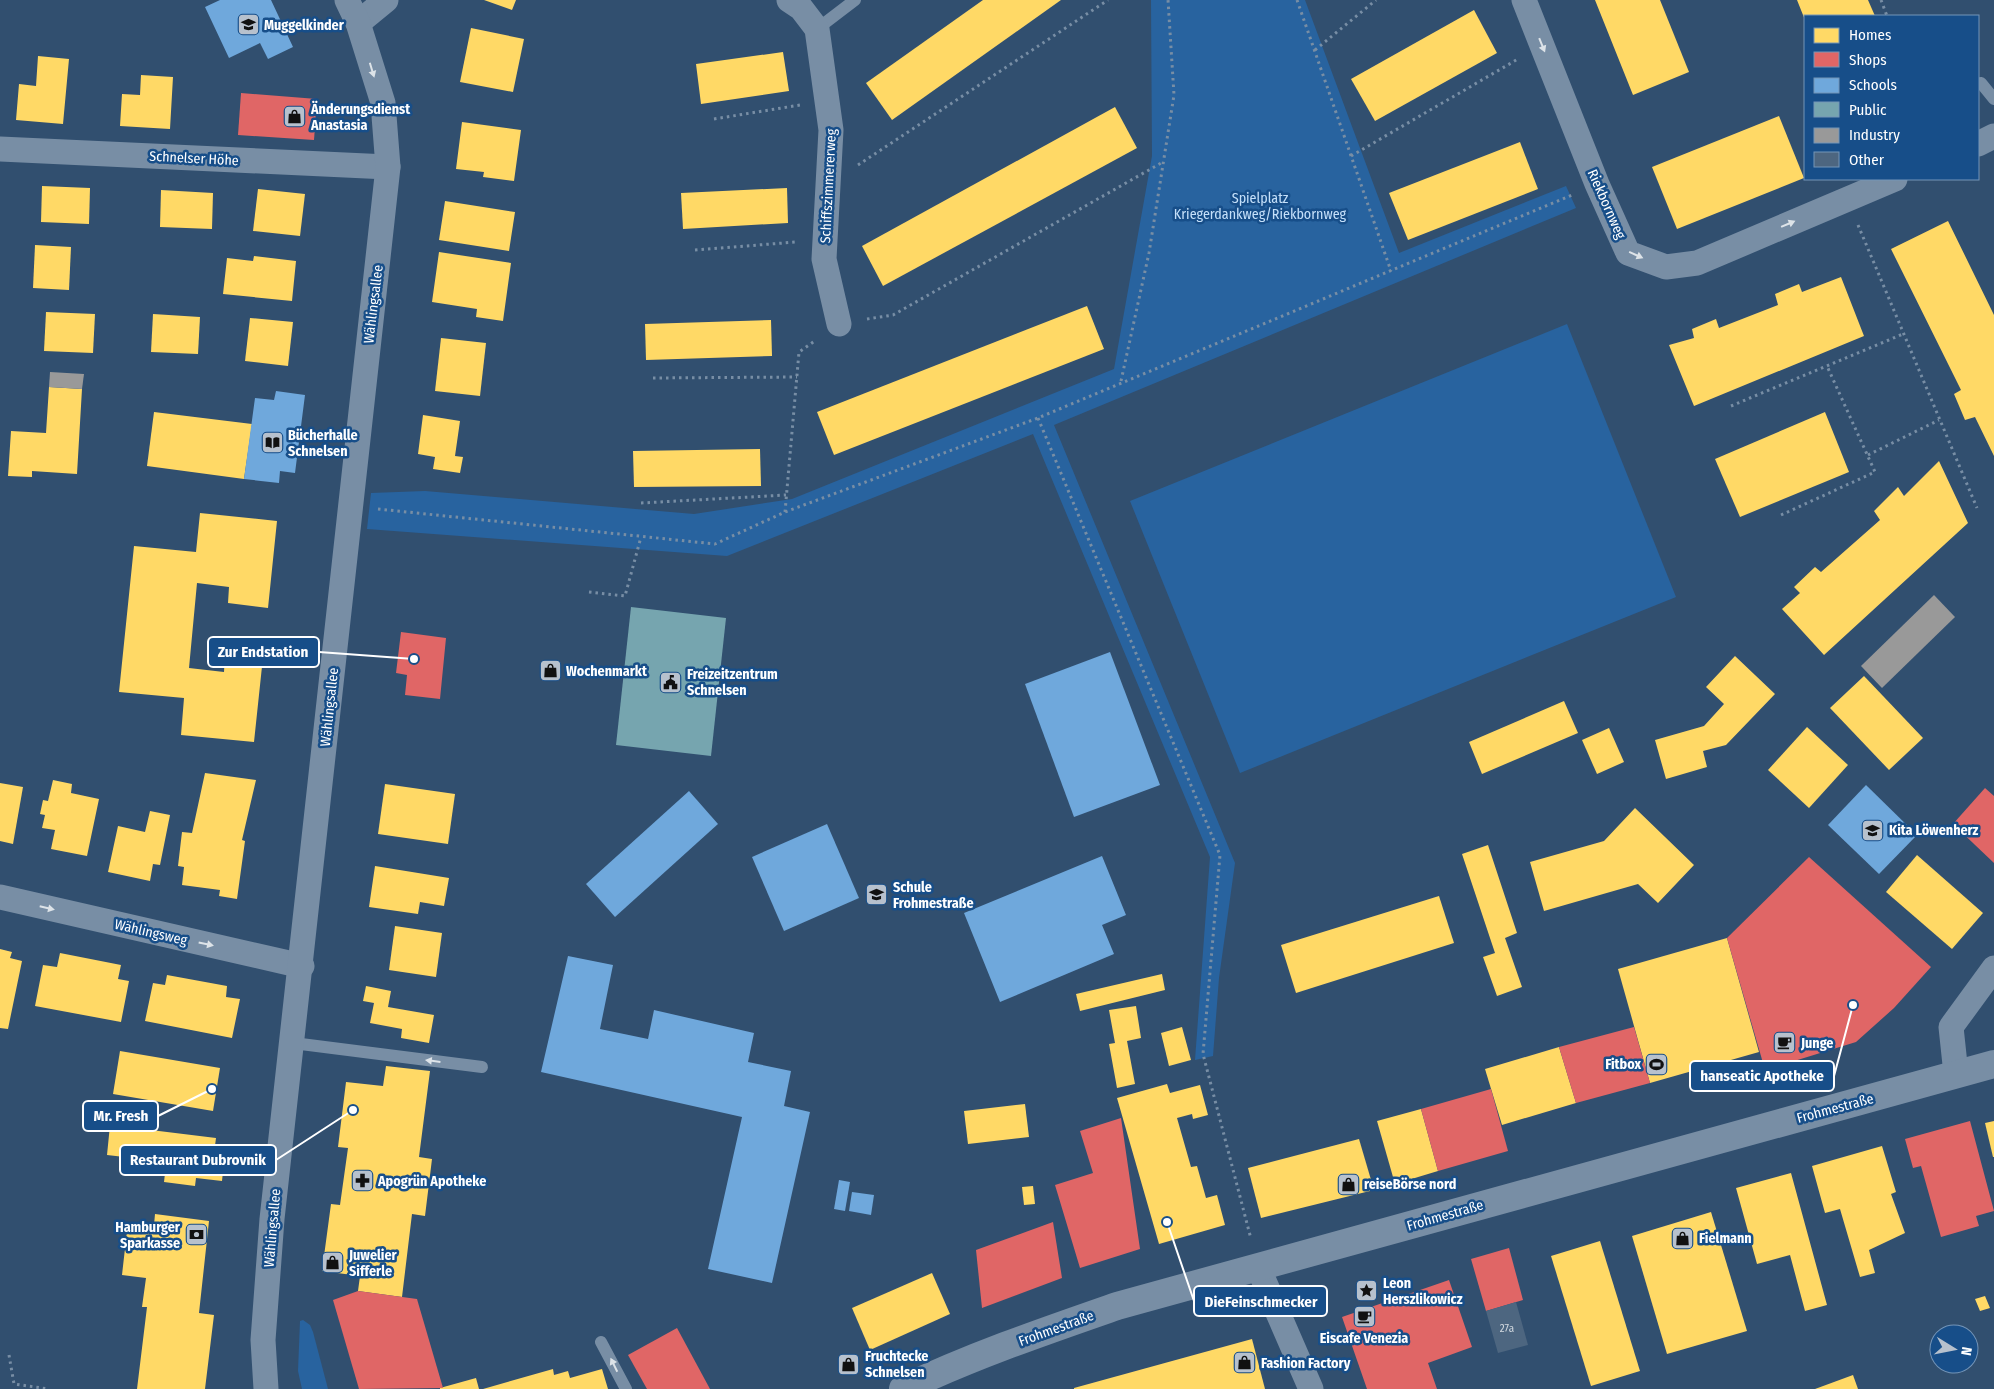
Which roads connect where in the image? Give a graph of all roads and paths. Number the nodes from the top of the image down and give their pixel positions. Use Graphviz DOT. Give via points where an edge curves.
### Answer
graph roads {
  1 [pos="347,0"];
  2 [pos="386,0"];
  3 [pos="789,0"];
  4 [pos="855,0"];
  5 [pos="1108,0"];
  6 [pos="1168,0"];
  7 [pos="1297,0"];
  8 [pos="1376,0"];
  9 [pos="1524,0"];
  10 [pos="1881,0"];
  11 [pos="1887,15"];
  12 [pos="358,23"];
  13 [pos="818,29"];
  14 [pos="1542,44"];
  15 [pos="1315,50"];
  16 [pos="1981,83"];
  17 [pos="1994,99"];
  18 [pos="828,100"];
  19 [pos="714,119"];
  20 [pos="1994,136"];
  21 [pos="1979,144"];
  22 [pos="0,149"];
  23 [pos="1351,156"];
  24 [pos="1163,162"];
  25 [pos="388,167"];
  26 [pos="1893,180"];
  27 [pos="828,184"];
  28 [pos="1597,184"];
  29 [pos="1847,199"];
  30 [pos="825,239"];
  31 [pos="695,250"];
  32 [pos="1391,271"];
  33 [pos="839,324"];
  34 [pos="1903,334"];
  35 [pos="1828,366"];
  36 [pos="797,377"];
  37 [pos="653,378"];
  38 [pos="1122,381"];
  39 [pos="1731,406"];
  40 [pos="1038,418"];
  41 [pos="1939,420"];
  42 [pos="1867,455"];
  43 [pos="786,495"];
  44 [pos="641,504"];
  45 [pos="350,506"];
  46 [pos="1977,508"];
  47 [pos="785,512"];
  48 [pos="1781,515"];
  49 [pos="641,537"];
  50 [pos="589,592"];
  51 [pos="0,897"];
  52 [pos="302,966"];
  53 [pos="1994,968"];
  54 [pos="293,1043"];
  55 [pos="1994,1064"];
  56 [pos="482,1067"];
  57 [pos="1956,1074"];
  58 [pos="1258,1267"];
  59 [pos="601,1342"];
  60 [pos="10,1354"];
  61 [pos="49,1389"];
  62 [pos="266,1389"];
  63 [pos="626,1389"];
  64 [pos="903,1389"];
  65 [pos="1311,1389"];
  1 -- 12 [label="street, Wählingsallee"];
  2 -- 12 [label="street"];
  3 -- 13 [label="street" via="801,8"];
  4 -- 13 [label="lane"];
  5 -- 27 [label="path"];
  6 -- 24 [label="path" via="1174,95"];
  7 -- 15 [label="path"];
  8 -- 15 [label="path"];
  9 -- 14 [label="street, Riekbornweg"];
  10 -- 11 [label="path"];
  12 -- 25 [label="street, Wählingsallee, one-way" via="383,103"];
  13 -- 18 [label="street, Schiffszimmererweg"];
  14 -- 23 [label="path"];
  14 -- 28 [label="street, Riekbornweg, one-way"];
  15 -- 23 [label="path"];
  16 -- 17 [label="lane"];
  18 -- 19 [label="path"];
  18 -- 27 [label="street, Schiffszimmererweg" via="831,130"];
  20 -- 21 [label="street"];
  22 -- 25 [label="street, Schnelser Höhe"];
  23 -- 32 [label="path"];
  24 -- 33 [label="path" via="893,315"];
  24 -- 38 [label="path" via="1149,253"];
  25 -- 45 [label="street, Wählingsallee"];
  26 -- 29 [label="street, Riekbornweg"];
  27 -- 30 [label="street, Schiffszimmererweg"];
  28 -- 29 [label="street, Riekbornweg, one-way" via="1628,253 1666,268 1697,263"];
  28 -- 32 [label="path"];
  29 -- 34 [label="path"];
  30 -- 31 [label="path"];
  30 -- 33 [label="street, Schiffszimmererweg" via="824,258"];
  32 -- 38 [label="path"];
  33 -- 36 [label="path" via="799,352"];
  34 -- 35 [label="path"];
  34 -- 41 [label="path"];
  35 -- 39 [label="path"];
  35 -- 42 [label="path"];
  36 -- 37 [label="path"];
  36 -- 43 [label="path"];
  38 -- 40 [label="path"];
  40 -- 47 [label="path"];
  40 -- 58 [label="path" via="1220,855 1203,1054"];
  41 -- 42 [label="path"];
  41 -- 46 [label="path"];
  42 -- 48 [label="path" via="1875,472"];
  43 -- 44 [label="path"];
  43 -- 47 [label="path"];
  45 -- 49 [label="path"];
  45 -- 52 [label="street, Wählingsallee"];
  47 -- 49 [label="path" via="715,544"];
  49 -- 50 [label="path" via="625,596"];
  51 -- 52 [label="street, Wählingsweg, one-way"];
  52 -- 54 [label="street, Wählingsallee"];
  53 -- 57 [label="street" via="1951,1027"];
  56 -- 54 [label="lane, one-way"];
  54 -- 62 [label="street, Wählingsallee" via="272,1219 263,1340"];
  55 -- 57 [label="street, Frohmestraße"];
  57 -- 58 [label="street, Frohmestraße"];
  58 -- 64 [label="street, Frohmestraße" via="1117,1306 1045,1330"];
  58 -- 65 [label="street"];
  63 -- 59 [label="lane, one-way"];
  60 -- 61 [label="path" via="14,1384"];
}
